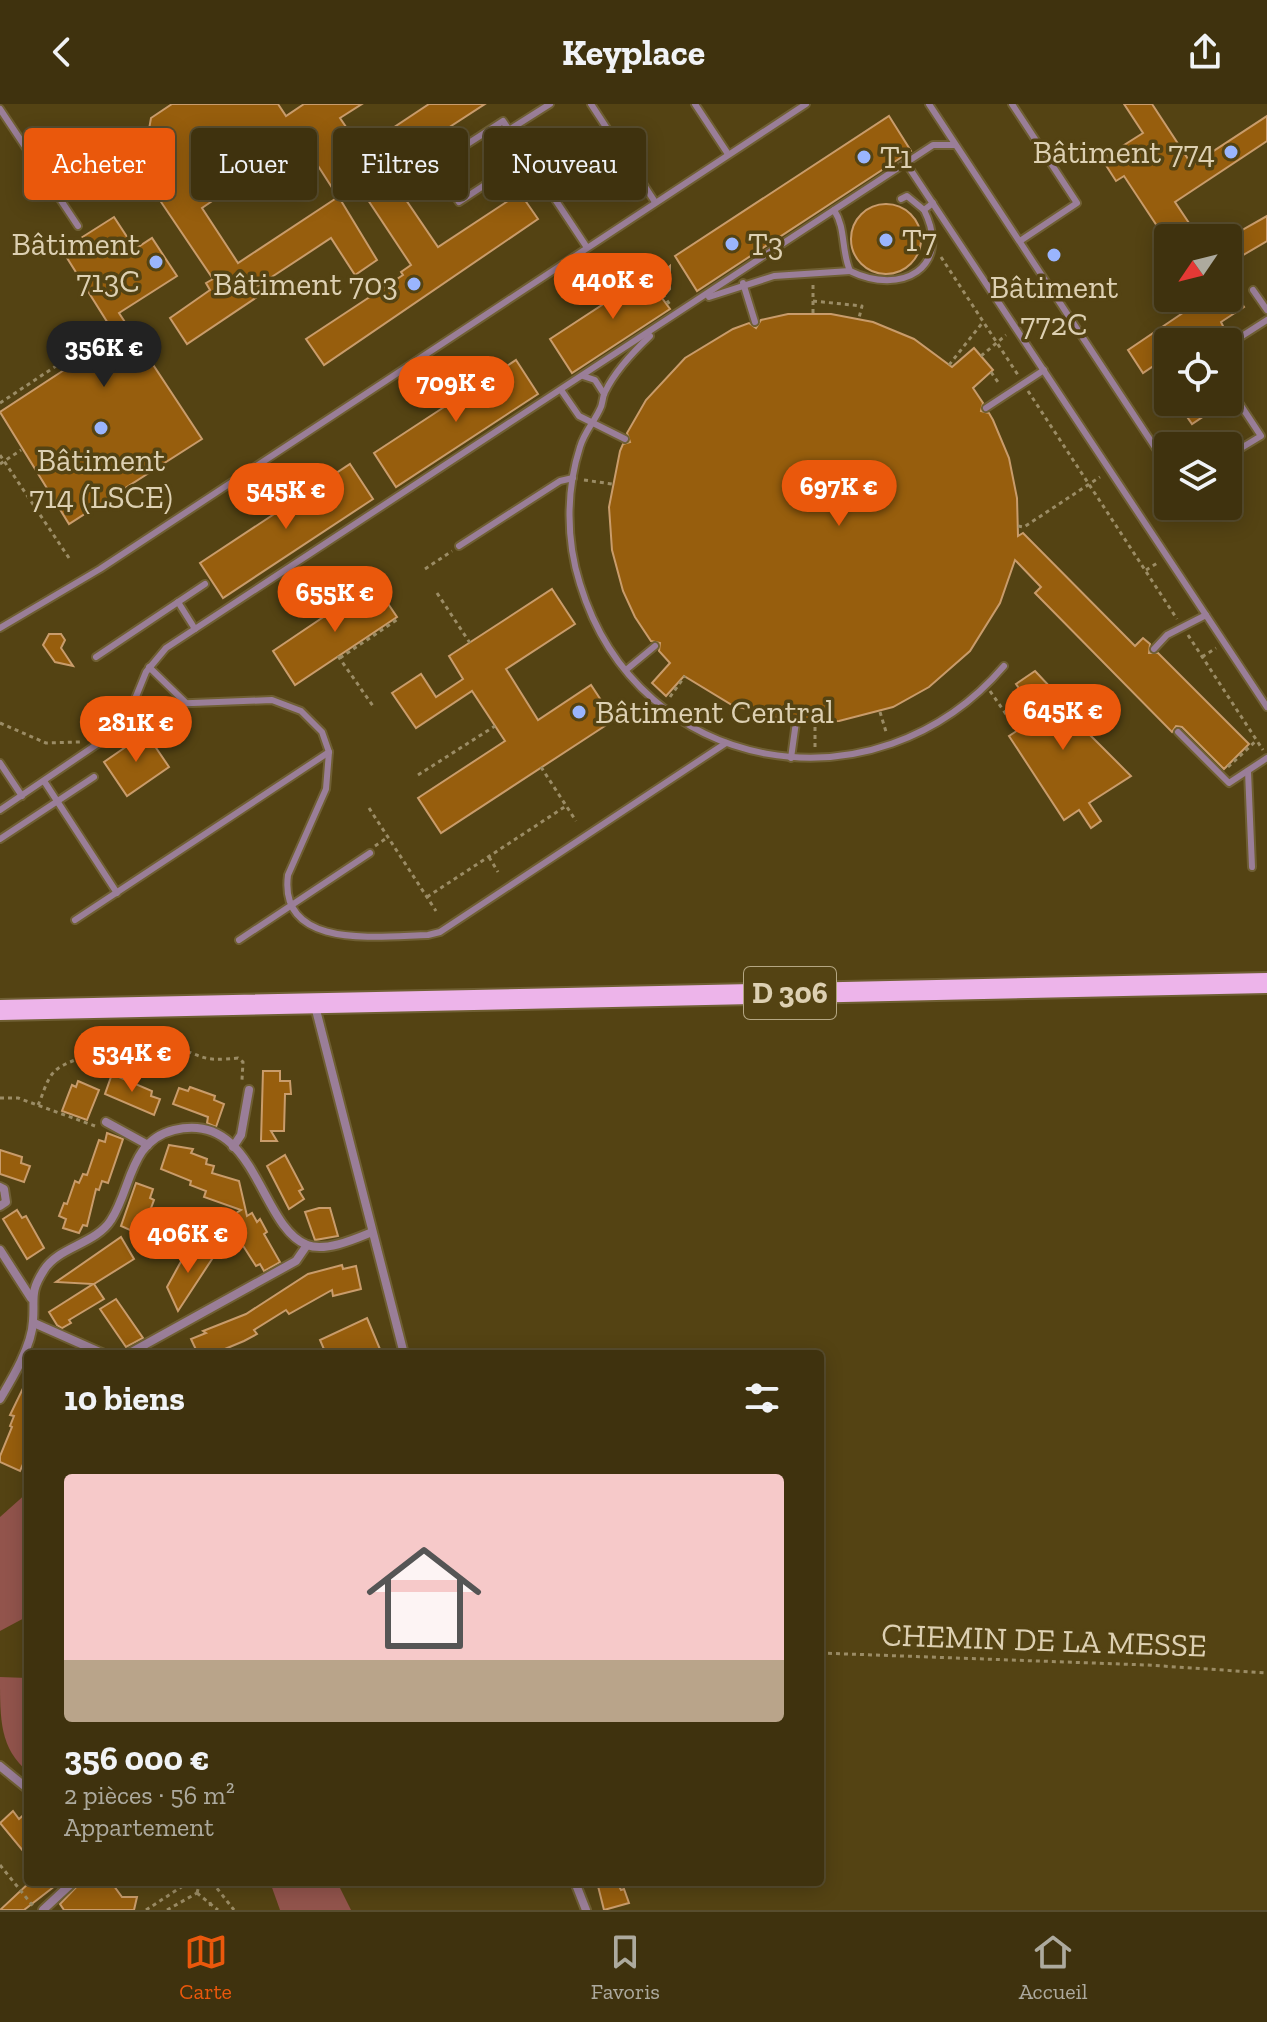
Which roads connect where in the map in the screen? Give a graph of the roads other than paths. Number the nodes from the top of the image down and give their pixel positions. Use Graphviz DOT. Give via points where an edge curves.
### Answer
graph roads {
  1 [pos="550,104"];
  2 [pos="591,104"];
  3 [pos="695,104"];
  4 [pos="806,104"];
  5 [pos="929,104"];
  6 [pos="1012,104"];
  7 [pos="0,109"];
  8 [pos="492,128"];
  9 [pos="508,128"];
  10 [pos="512,128"];
  11 [pos="484,133"];
  12 [pos="955,145"];
  13 [pos="728,154"];
  14 [pos="906,163"];
  15 [pos="484,185"];
  16 [pos="901,199"];
  17 [pos="556,200"];
  18 [pos="655,202"];
  19 [pos="933,203"];
  20 [pos="834,210"];
  21 [pos="924,210"];
  22 [pos="78,226"];
  23 [pos="1020,241"];
  24 [pos="586,246"];
  25 [pos="850,271"];
  26 [pos="743,283"];
  27 [pos="1253,290"];
  28 [pos="1267,310"];
  29 [pos="677,315"];
  30 [pos="1267,320"];
  31 [pos="755,322"];
  32 [pos="1242,336"];
  33 [pos="1044,370"];
  34 [pos="583,376"];
  35 [pos="561,390"];
  36 [pos="604,394"];
  37 [pos="1242,407"];
  38 [pos="986,408"];
  39 [pos="592,424"];
  40 [pos="625,439"];
  41 [pos="1154,446"];
  42 [pos="1242,448"];
  43 [pos="573,478"];
  44 [pos="459,546"];
  45 [pos="205,584"];
  46 [pos="178,602"];
  47 [pos="1206,615"];
  48 [pos="0,628"];
  49 [pos="195,629"];
  50 [pos="655,646"];
  51 [pos="1154,649"];
  52 [pos="96,657"];
  53 [pos="1004,666"];
  54 [pos="149,667"];
  55 [pos="626,670"];
  56 [pos="185,702"];
  57 [pos="1267,707"];
  58 [pos="796,722"];
  59 [pos="124,726"];
  60 [pos="1178,732"];
  61 [pos="726,743"];
  62 [pos="329,752"];
  63 [pos="1267,757"];
  64 [pos="791,758"];
  65 [pos="0,763"];
  66 [pos="1248,771"];
  67 [pos="94,777"];
  68 [pos="44,781"];
  69 [pos="22,796"];
  70 [pos="57,801"];
  71 [pos="0,810"];
  72 [pos="0,839"];
  73 [pos="369,852"];
  74 [pos="1252,867"];
  75 [pos="117,893"];
  76 [pos="293,905"];
  77 [pos="75,920"];
  78 [pos="239,940"];
  79 [pos="1267,983"];
  80 [pos="0,1002"];
  81 [pos="314,1003"];
  82 [pos="28,1007"];
  83 [pos="0,1010"];
  84 [pos="249,1090"];
  85 [pos="106,1122"];
  86 [pos="148,1145"];
  87 [pos="233,1147"];
  88 [pos="0,1187"];
  89 [pos="0,1206"];
  90 [pos="372,1232"];
  91 [pos="307,1245"];
  92 [pos="0,1250"];
  93 [pos="31,1298"];
  94 [pos="34,1323"];
  95 [pos="95,1350"];
  96 [pos="135,1350"];
  97 [pos="403,1350"];
  98 [pos="0,1399"];
  99 [pos="0,1766"];
  100 [pos="24,1786"];
  101 [pos="69,1886"];
  102 [pos="577,1886"];
  103 [pos="43,1910"];
  104 [pos="586,1910"];
  1 -- 10 [label="lane"];
  2 -- 18 [label="lane"];
  3 -- 13 [label="lane"];
  4 -- 13 [label="lane"];
  5 -- 12 [label="lane"];
  6 -- 23 [label="lane" via="1077,203"];
  7 -- 22 [label="lane"];
  8 -- 9 [label="lane" via="503,121"];
  11 -- 15 [label="lane" via="435,165 459,202"];
  12 -- 14 [label="lane" via="933,145"];
  12 -- 23 [label="lane"];
  13 -- 18 [label="lane"];
  14 -- 19 [label="lane"];
  14 -- 20 [label="lane"];
  16 -- 21 [label="lane" via="917,200"];
  17 -- 24 [label="lane"];
  18 -- 24 [label="lane"];
  19 -- 21 [label="lane"];
  19 -- 33 [label="lane"];
  20 -- 25 [label="lane" via="842,221 841,242"];
  20 -- 29 [label="lane"];
  21 -- 25 [label="lane" via="933,240 916,272 891,283"];
  23 -- 41 [label="lane"];
  24 -- 48 [label="lane" via="100,569"];
  25 -- 26 [label="lane"];
  26 -- 29 [label="lane"];
  26 -- 31 [label="lane"];
  27 -- 28 [label="lane"];
  29 -- 34 [label="lane"];
  29 -- 36 [label="lane" via="629,356"];
  30 -- 32 [label="lane"];
  33 -- 38 [label="lane"];
  33 -- 47 [label="lane"];
  34 -- 35 [label="lane"];
  34 -- 36 [label="lane" via="595,380"];
  35 -- 39 [label="lane" via="579,416"];
  35 -- 49 [label="lane"];
  36 -- 39 [label="lane"];
  37 -- 42 [label="lane" via="1261,436"];
  39 -- 40 [label="lane"];
  39 -- 43 [label="lane" via="581,443"];
  43 -- 44 [label="lane" via="560,481"];
  43 -- 55 [label="lane" via="570,532 577,575 599,632"];
  45 -- 46 [label="lane"];
  46 -- 49 [label="lane"];
  46 -- 52 [label="lane"];
  47 -- 51 [label="lane" via="1167,635"];
  47 -- 57 [label="lane"];
  49 -- 54 [label="lane"];
  50 -- 55 [label="lane"];
  53 -- 64 [label="lane" via="939,723 890,746 851,756"];
  54 -- 56 [label="lane"];
  54 -- 59 [label="lane"];
  55 -- 61 [label="lane" via="663,707"];
  56 -- 59 [label="lane" via="167,704"];
  56 -- 62 [label="lane" via="272,700 301,711 322,732"];
  58 -- 64 [label="lane"];
  59 -- 68 [label="lane"];
  60 -- 66 [label="lane" via="1229,783"];
  61 -- 64 [label="lane"];
  61 -- 76 [label="lane" via="435,935 340,936 310,926"];
  62 -- 75 [label="lane"];
  62 -- 76 [label="lane" via="326,789 290,864 286,886"];
  63 -- 66 [label="lane"];
  65 -- 69 [label="lane"];
  66 -- 74 [label="lane"];
  67 -- 70 [label="lane"];
  68 -- 69 [label="lane"];
  68 -- 70 [label="lane"];
  69 -- 71 [label="lane"];
  70 -- 72 [label="lane"];
  70 -- 75 [label="lane"];
  73 -- 76 [label="lane"];
  75 -- 77 [label="lane"];
  76 -- 78 [label="lane"];
  79 -- 81 [label="main road, D 306"];
  80 -- 82 [label="main road, D 306"];
  81 -- 82 [label="main road, D 306"];
  81 -- 90 [label="street"];
  82 -- 83 [label="main road, D 306"];
  84 -- 87 [label="street" via="241,1135"];
  85 -- 86 [label="street"];
  86 -- 87 [label="street" via="177,1129 199,1129"];
  86 -- 93 [label="street" via="135,1161 105,1228 45,1267"];
  87 -- 91 [label="street" via="293,1235"];
  88 -- 89 [label="street" via="6,1202"];
  90 -- 91 [label="street" via="330,1245"];
  90 -- 97 [label="street"];
  91 -- 96 [label="street" via="296,1261"];
  92 -- 93 [label="street"];
  93 -- 94 [label="street"];
  94 -- 95 [label="street"];
  94 -- 98 [label="street"];
  99 -- 100 [label="street"];
  101 -- 103 [label="street"];
  102 -- 104 [label="street"];
}
